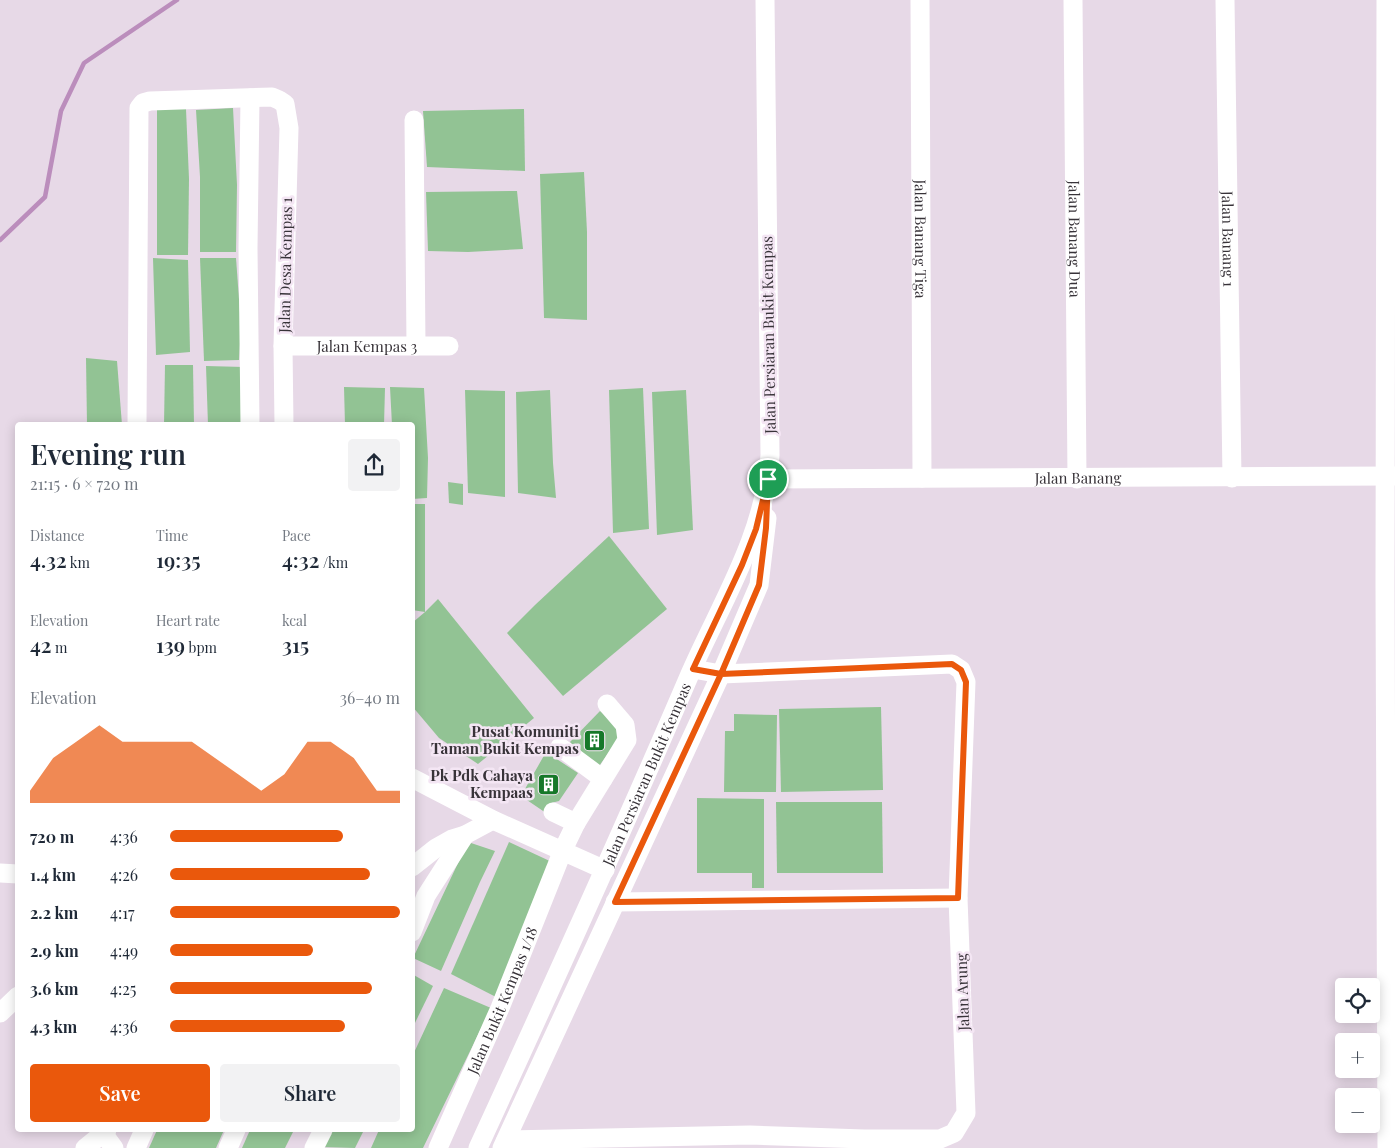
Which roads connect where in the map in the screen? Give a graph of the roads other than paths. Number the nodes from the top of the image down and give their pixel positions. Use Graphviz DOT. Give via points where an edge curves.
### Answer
graph roads {
  1 [pos="765,0"];
  2 [pos="920,0"];
  3 [pos="1073,0"];
  4 [pos="1225,0"];
  5 [pos="1386,0"];
  6 [pos="250,98"];
  7 [pos="414,120"];
  8 [pos="1390,148"];
  9 [pos="1390,322"];
  10 [pos="283,346"];
  11 [pos="416,346"];
  12 [pos="449,346"];
  13 [pos="137,422"];
  14 [pos="250,422"];
  15 [pos="284,422"];
  16 [pos="1390,476"];
  17 [pos="922,478"];
  18 [pos="1232,478"];
  19 [pos="768,479"];
  20 [pos="1077,479"];
  21 [pos="693,669"];
  22 [pos="721,674"];
  23 [pos="607,704"];
  24 [pos="560,747"];
  25 [pos="603,779"];
  26 [pos="415,780"];
  27 [pos="553,812"];
  28 [pos="493,820"];
  29 [pos="576,823"];
  30 [pos="465,835"];
  31 [pos="563,850"];
  32 [pos="415,865"];
  33 [pos="605,870"];
  34 [pos="0,873"];
  35 [pos="15,874"];
  36 [pos="419,891"];
  37 [pos="958,898"];
  38 [pos="615,902"];
  39 [pos="415,914"];
  40 [pos="15,999"];
  41 [pos="0,1013"];
  42 [pos="105,1132"];
  43 [pos="143,1132"];
  44 [pos="235,1132"];
  45 [pos="322,1132"];
  46 [pos="750,1142"];
  47 [pos="504,1144"];
  48 [pos="864,1144"];
  49 [pos="86,1148"];
  50 [pos="114,1148"];
  51 [pos="136,1148"];
  52 [pos="228,1148"];
  53 [pos="314,1148"];
  54 [pos="438,1148"];
  55 [pos="478,1148"];
  56 [pos="1387,1148"];
  1 -- 19 [label="street, Jalan Persiaran Bukit Kempas"];
  2 -- 17 [label="street, Jalan Banang Tiga"];
  3 -- 20 [label="street, Jalan Banang Dua"];
  4 -- 18 [label="street, Jalan Banang 1"];
  5 -- 8 [label="street"];
  6 -- 10 [label="street, Jalan Desa Kempas 1" via="272,98 285,104 289,128"];
  6 -- 13 [label="street" via="150,102 138,108"];
  6 -- 14 [label="street"];
  7 -- 11 [label="street"];
  8 -- 9 [label="street"];
  9 -- 16 [label="street"];
  10 -- 11 [label="street, Jalan Kempas 3"];
  10 -- 15 [label="street, Jalan Desa Kempas 1"];
  11 -- 12 [label="street, Jalan Kempas 3"];
  16 -- 18 [label="street, Jalan Banang"];
  16 -- 56 [label="street" via="1385,594"];
  17 -- 19 [label="street, Jalan Banang"];
  17 -- 20 [label="street, Jalan Banang"];
  18 -- 20 [label="street, Jalan Banang"];
  19 -- 21 [label="street, Jalan Persiaran Bukit Kempas" via="749,547"];
  19 -- 22 [label="street" via="759,585"];
  21 -- 22 [label="street, Jalan Arung"];
  21 -- 33 [label="street, Jalan Persiaran Bukit Kempas"];
  22 -- 37 [label="street, Jalan Arung" via="952,664 961,670 966,682"];
  22 -- 38 [label="street"];
  23 -- 25 [label="street, Jalan Bukit Kempas 1/18" via="625,725 626,740"];
  24 -- 25 [label="street"];
  25 -- 29 [label="street, Jalan Bukit Kempas 1/18"];
  26 -- 28 [label="street"];
  27 -- 29 [label="street"];
  28 -- 30 [label="street"];
  28 -- 31 [label="street"];
  29 -- 31 [label="street, Jalan Bukit Kempas 1/18"];
  30 -- 32 [label="street" via="436,848"];
  30 -- 36 [label="street"];
  31 -- 33 [label="street"];
  31 -- 54 [label="street, Jalan Bukit Kempas 1/18" via="500,1008"];
  33 -- 55 [label="street, Jalan Persiaran Bukit Kempas"];
  34 -- 35 [label="street"];
  36 -- 39 [label="street"];
  37 -- 38 [label="street"];
  37 -- 48 [label="street, Jalan Arung" via="966,1113 954,1132 940,1139"];
  38 -- 47 [label="street"];
  40 -- 41 [label="street"];
  42 -- 49 [label="street"];
  42 -- 50 [label="street"];
  43 -- 51 [label="street"];
  44 -- 52 [label="street"];
  45 -- 53 [label="street"];
  46 -- 47 [label="street, Jalan Arung"];
  46 -- 48 [label="street, Jalan Arung"];
}
